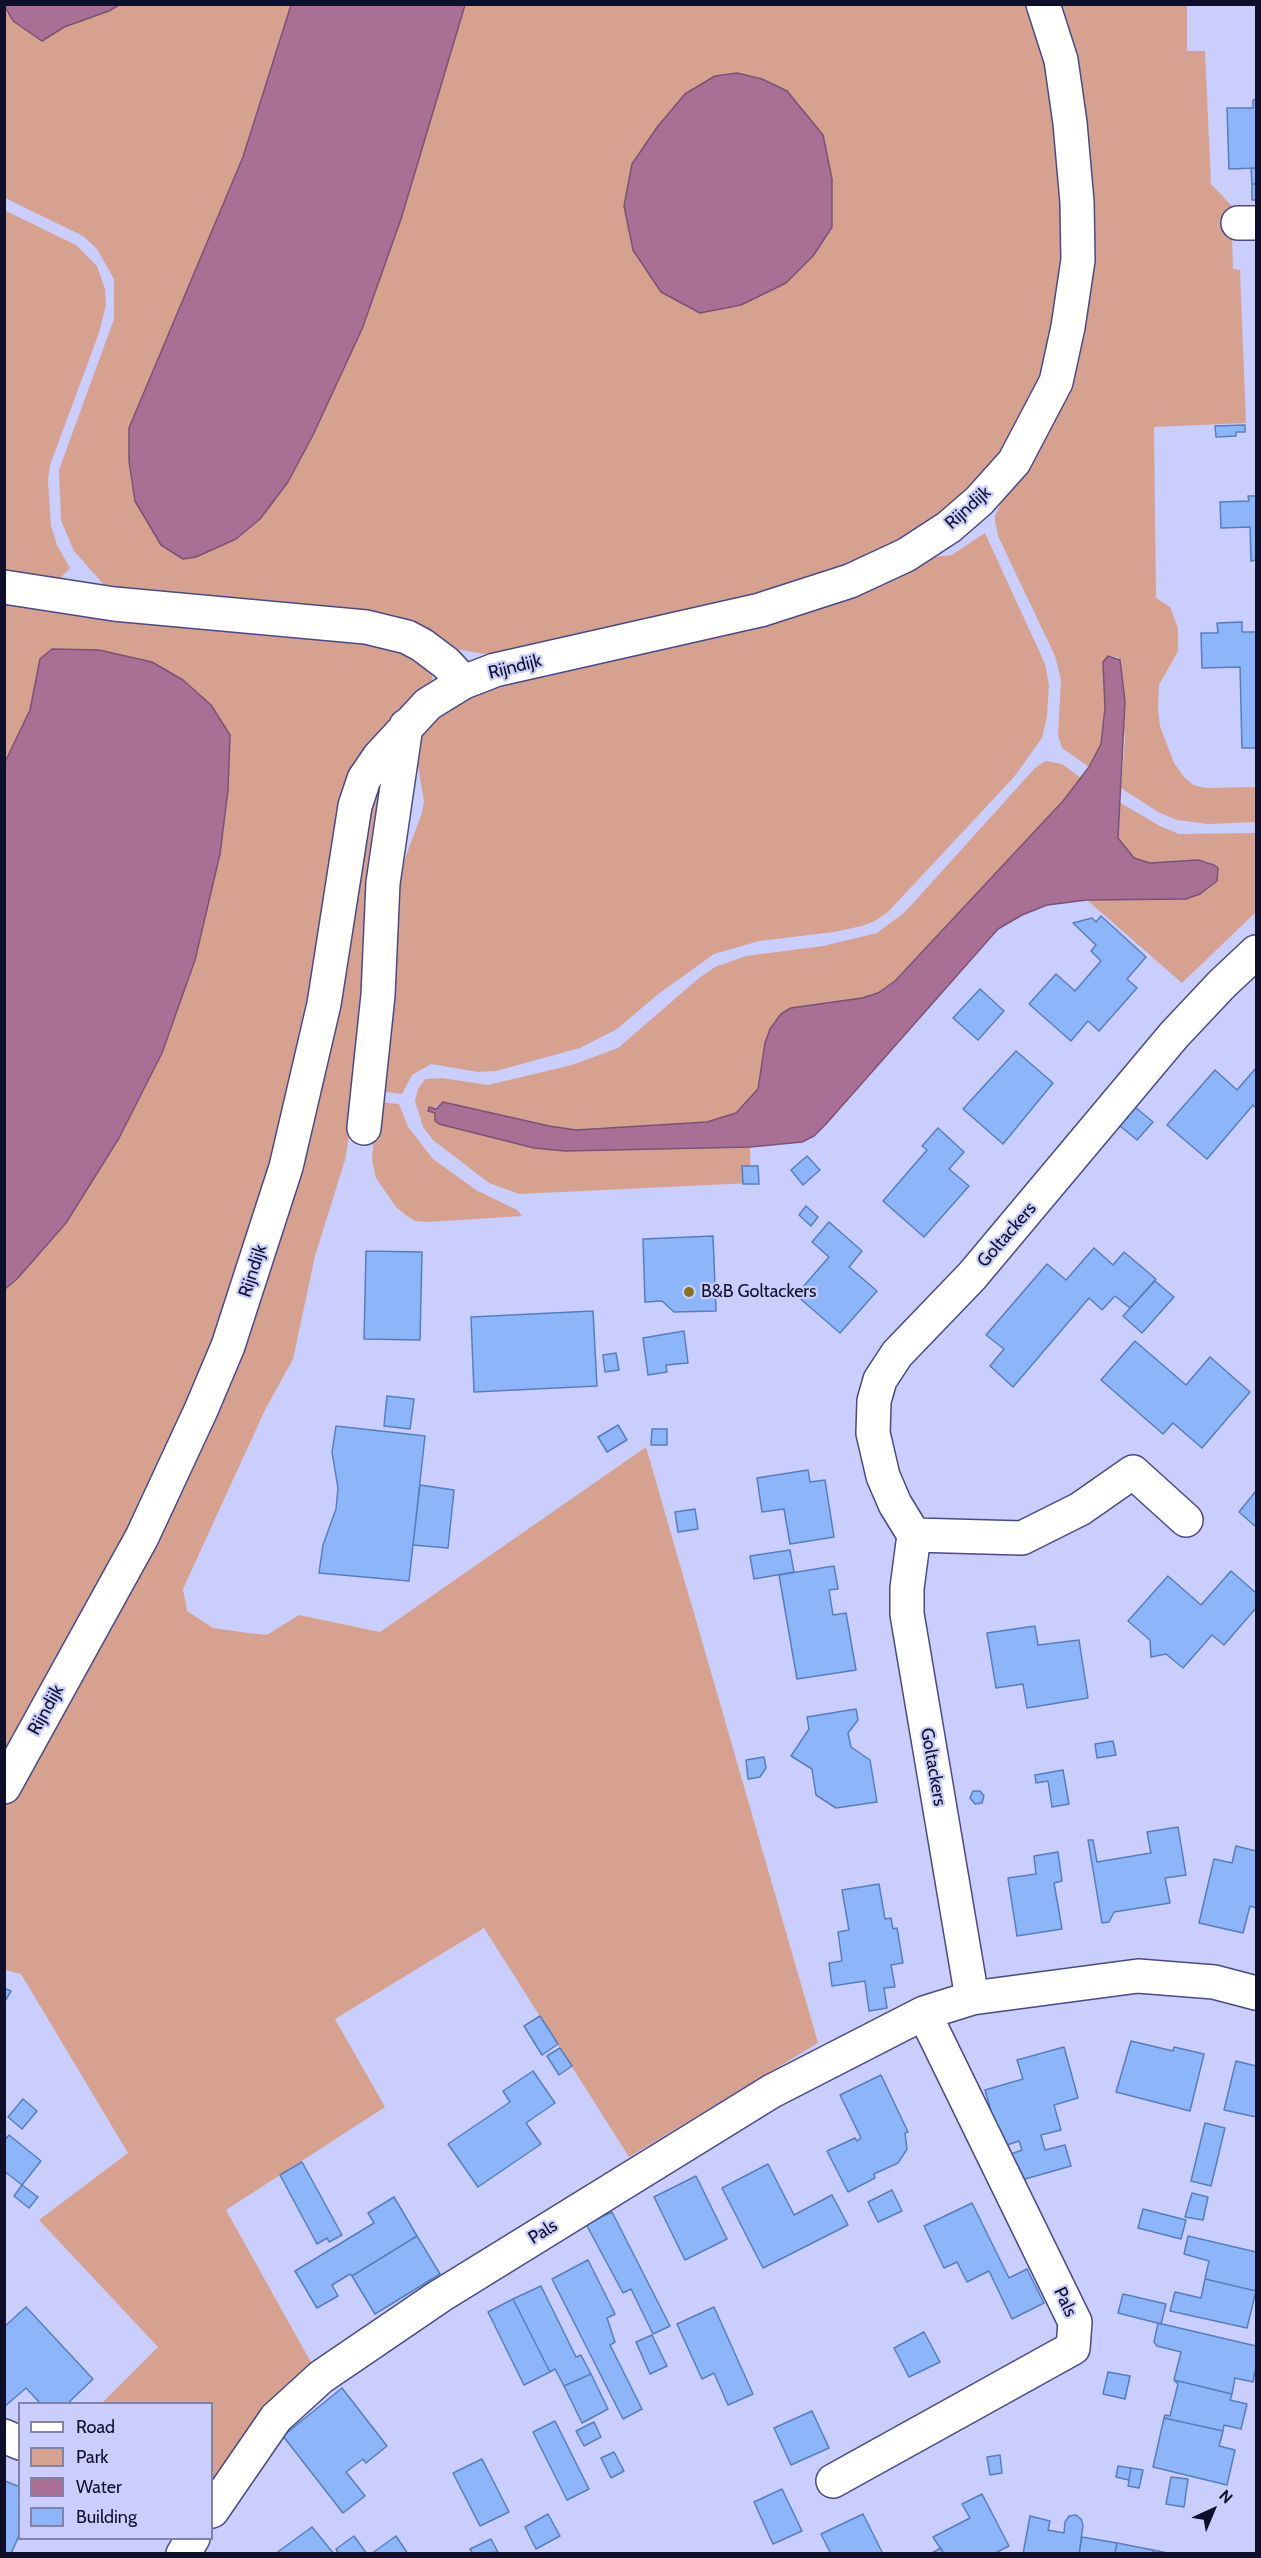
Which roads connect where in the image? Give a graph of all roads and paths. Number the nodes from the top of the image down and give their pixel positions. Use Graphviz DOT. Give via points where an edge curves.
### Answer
graph roads {
  1 [pos="1044,4"];
  2 [pos="4,587"];
  3 [pos="464,682"];
  4 [pos="406,726"];
  5 [pos="1252,964"];
  6 [pos="364,1128"];
  7 [pos="1186,1520"];
  8 [pos="914,1535"];
  9 [pos="4,1787"];
  10 [pos="1257,1993"];
  11 [pos="972,1998"];
  12 [pos="924,2013"];
  13 [pos="4,2436"];
  14 [pos="18,2442"];
  15 [pos="833,2481"];
  16 [pos="213,2510"];
  17 [pos="192,2540"];
  18 [pos="183,2553"];
  1 -- 3 [label="street, Rijndijk" via="1061,60 1070,123 1078,260 1056,382 1014,462 949,527 906,555 850,581 760,610 495,670"];
  2 -- 3 [label="street, Rijndijk" via="114,604 366,627 407,637 422,645"];
  3 -- 4 [label="street, Rijndijk" via="428,704"];
  4 -- 6 [label="street" via="383,883 378,996"];
  4 -- 9 [label="street, Rijndijk" via="364,779 355,806 324,1004 286,1167 228,1346 142,1537"];
  5 -- 8 [label="street, Goltackers" via="1174,1035 972,1276 897,1354 880,1380 874,1401 873,1433 888,1490"];
  7 -- 8 [label="street" via="1133,1472 1080,1509 1023,1538"];
  8 -- 11 [label="street, Goltackers" via="908,1614"];
  10 -- 11 [label="street, Pals" via="1214,1982 1138,1976"];
  11 -- 12 [label="street, Pals"];
  12 -- 15 [label="street, Pals" via="1076,2322 1073,2348"];
  12 -- 16 [label="street, Pals" via="772,2091 440,2296 321,2377 276,2418"];
  13 -- 14 [label="street"];
  17 -- 18 [label="street"];
}
